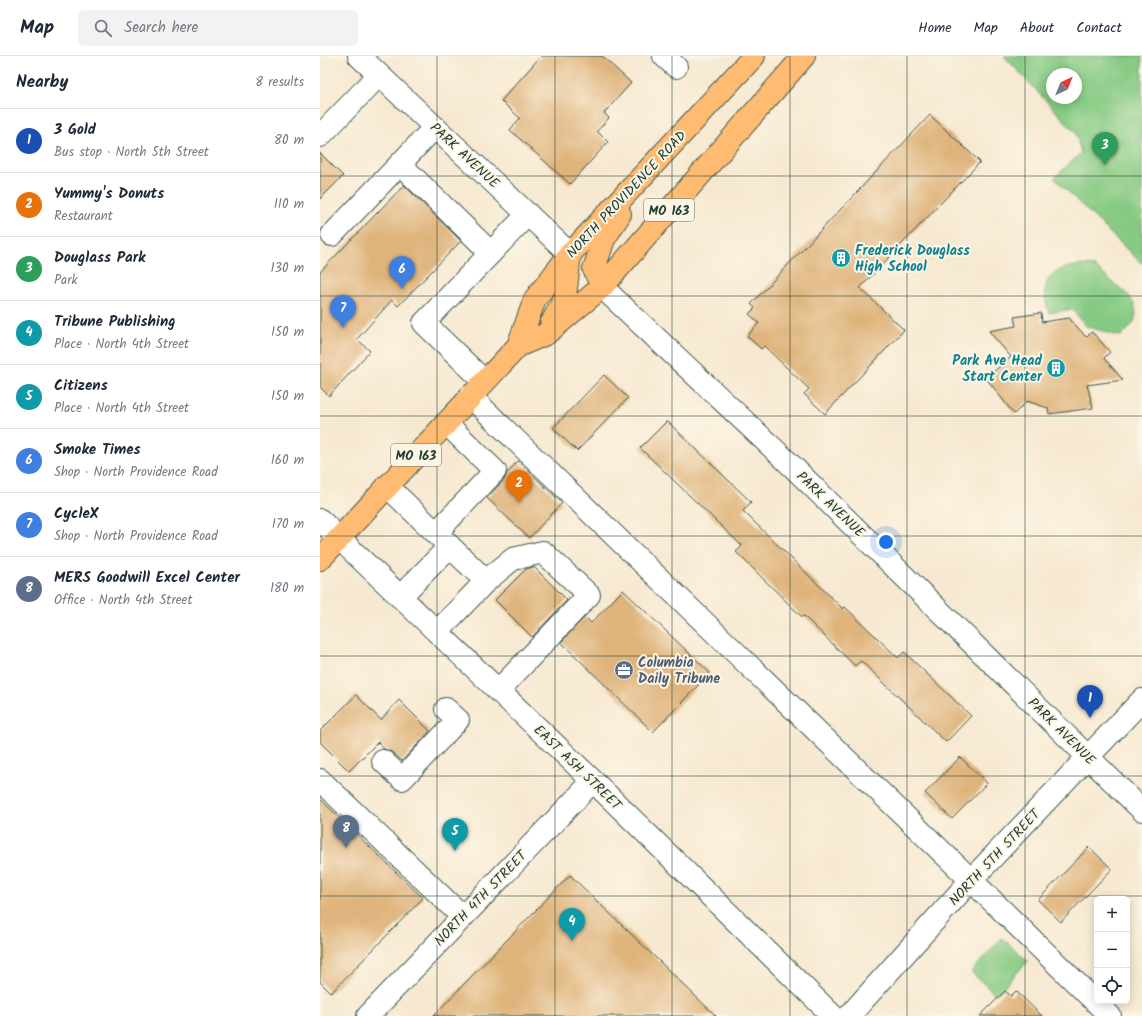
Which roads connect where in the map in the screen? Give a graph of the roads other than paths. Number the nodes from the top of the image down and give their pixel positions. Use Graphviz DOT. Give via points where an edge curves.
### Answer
graph roads {
  1 [pos="359,56"];
  2 [pos="754,56"];
  3 [pos="804,56"];
  4 [pos="379,75"];
  5 [pos="435,127"];
  6 [pos="320,136"];
  7 [pos="400,164"];
  8 [pos="649,169"];
  9 [pos="528,214"];
  10 [pos="332,235"];
  11 [pos="492,253"];
  12 [pos="570,254"];
  13 [pos="602,287"];
  14 [pos="546,334"];
  15 [pos="518,346"];
  16 [pos="477,389"];
  17 [pos="446,423"];
  18 [pos="387,486"];
  19 [pos="320,520"];
  20 [pos="339,538"];
  21 [pos="443,540"];
  22 [pos="320,559"];
  23 [pos="486,581"];
  24 [pos="400,597"];
  25 [pos="438,632"];
  26 [pos="498,691"];
  27 [pos="1142,700"];
  28 [pos="446,709"];
  29 [pos="1087,757"];
  30 [pos="383,760"];
  31 [pos="320,780"];
  32 [pos="593,781"];
  33 [pos="1142,810"];
  34 [pos="971,880"];
  35 [pos="462,917"];
  36 [pos="368,1016"];
  37 [pos="833,1016"];
  38 [pos="849,1016"];
  39 [pos="1110,1016"];
  1 -- 4 [label="street, PARK AVENUE"];
  2 -- 8 [label="main road, NORTH PROVIDENCE ROAD / MO 163"];
  3 -- 13 [label="main road, NORTH PROVIDENCE ROAD / MO 163"];
  4 -- 5 [label="street, PARK AVENUE"];
  4 -- 6 [label="street"];
  5 -- 7 [label="street"];
  5 -- 9 [label="street, PARK AVENUE"];
  7 -- 10 [label="street"];
  7 -- 11 [label="street"];
  8 -- 12 [label="main road, NORTH PROVIDENCE ROAD / MO 163"];
  8 -- 13 [label="main road" via="604,239 594,269"];
  9 -- 11 [label="street"];
  9 -- 12 [label="street, PARK AVENUE"];
  11 -- 16 [label="street" via="424,323"];
  12 -- 14 [label="main road" via="565,298"];
  12 -- 15 [label="main road, NORTH PROVIDENCE ROAD / MO 163" via="535,299"];
  13 -- 14 [label="main road, NORTH PROVIDENCE ROAD / MO 163"];
  13 -- 29 [label="street, PARK AVENUE" via="794,468"];
  14 -- 15 [label="main road, NORTH PROVIDENCE ROAD / MO 163"];
  15 -- 16 [label="main road, NORTH PROVIDENCE ROAD / MO 163"];
  16 -- 17 [label="main road, NORTH PROVIDENCE ROAD / MO 163"];
  16 -- 34 [label="street"];
  17 -- 18 [label="main road, NORTH PROVIDENCE ROAD / MO 163"];
  17 -- 21 [label="street" via="495,471"];
  18 -- 20 [label="main road, NORTH PROVIDENCE ROAD / MO 163"];
  18 -- 21 [label="street"];
  19 -- 20 [label="street, EAST ASH STREET"];
  20 -- 22 [label="main road, NORTH PROVIDENCE ROAD / MO 163"];
  20 -- 24 [label="street, EAST ASH STREET"];
  21 -- 23 [label="street"];
  21 -- 24 [label="street"];
  23 -- 25 [label="street"];
  23 -- 26 [label="street" via="514,559 543,552 589,595"];
  24 -- 25 [label="street, EAST ASH STREET"];
  25 -- 26 [label="street, EAST ASH STREET"];
  26 -- 32 [label="street, EAST ASH STREET"];
  27 -- 29 [label="street, NORTH 5TH STREET"];
  28 -- 30 [label="street" via="458,720 402,779"];
  29 -- 33 [label="street, PARK AVENUE"];
  29 -- 34 [label="street, NORTH 5TH STREET"];
  31 -- 35 [label="street"];
  32 -- 35 [label="street, NORTH 4TH STREET"];
  32 -- 37 [label="street, EAST ASH STREET"];
  34 -- 38 [label="street, NORTH 5TH STREET"];
  34 -- 39 [label="street"];
  35 -- 36 [label="street, NORTH 4TH STREET"];
}
